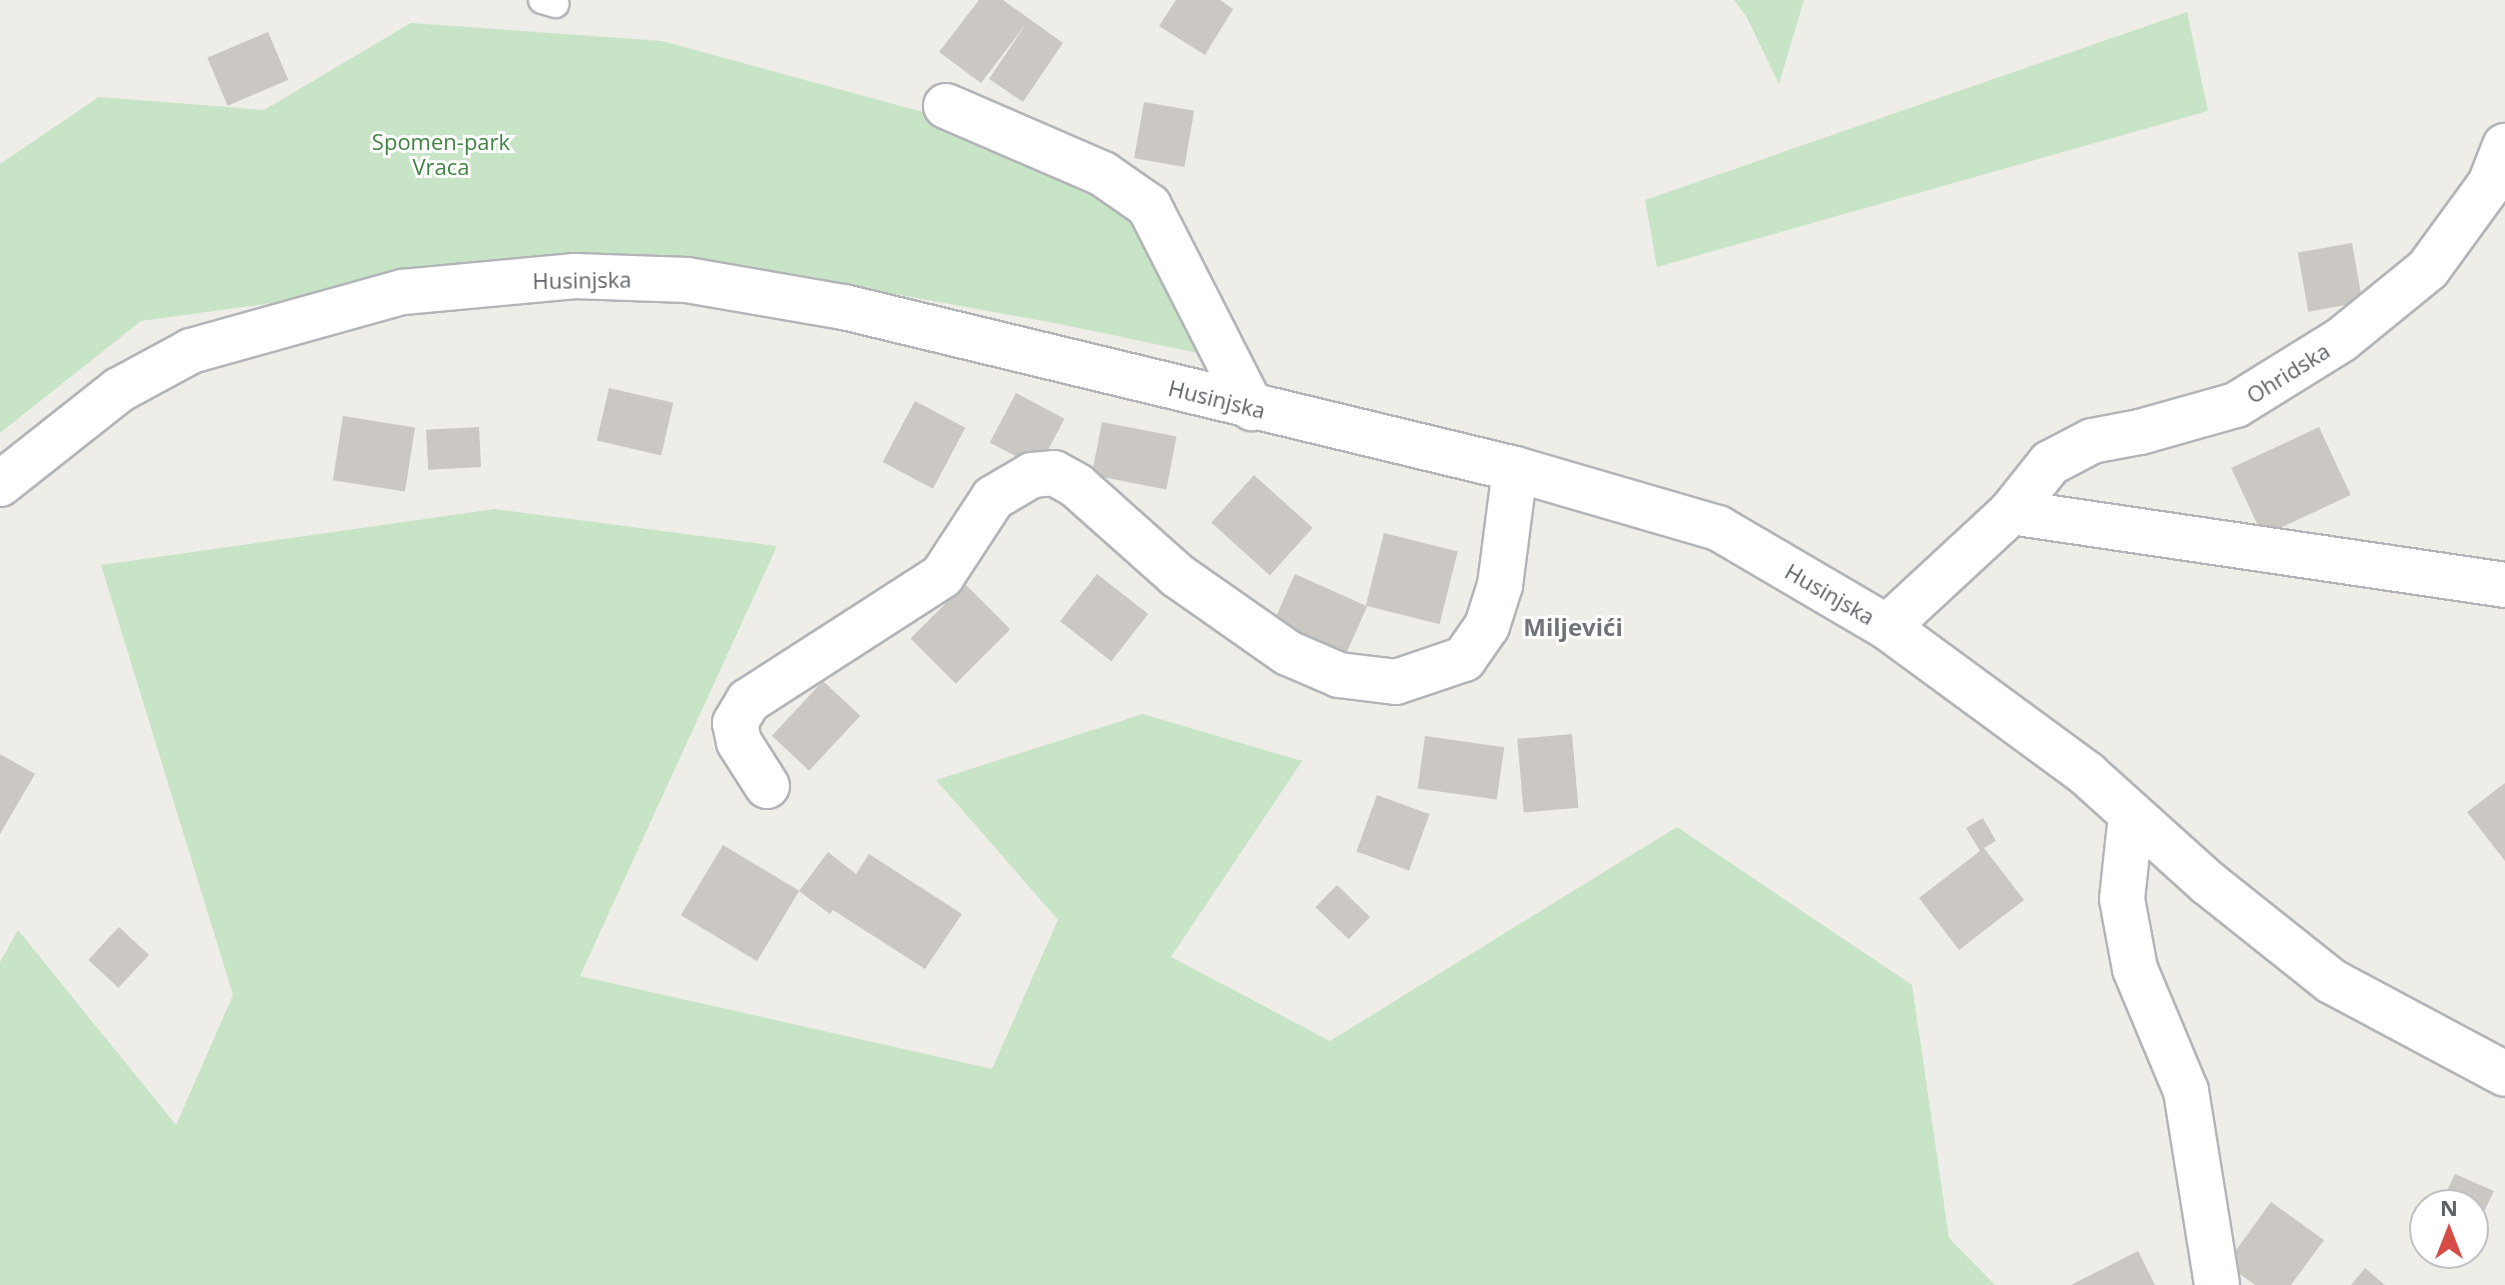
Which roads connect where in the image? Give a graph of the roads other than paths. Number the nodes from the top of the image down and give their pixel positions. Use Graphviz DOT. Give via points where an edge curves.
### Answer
graph roads {
  1 [pos="946,106"];
  2 [pos="2505,146"];
  3 [pos="1252,408"];
  4 [pos="1515,469"];
  5 [pos="0,484"];
  6 [pos="2011,512"];
  7 [pos="2505,585"];
  8 [pos="1887,627"];
  9 [pos="767,786"];
  10 [pos="2131,815"];
  11 [pos="2505,1074"];
  12 [pos="2217,1285"];
  1 -- 3 [label="street" via="1103,174 1149,206"];
  2 -- 6 [label="street, Ohridska" via="2490,184 2428,269 2341,340 2236,405 2092,441 2050,463"];
  3 -- 4 [label="street, Husinjska"];
  3 -- 5 [label="street, Husinjska" via="778,293 687,280 575,276 403,292 191,351 119,390"];
  4 -- 8 [label="street, Husinjska" via="1718,528"];
  4 -- 9 [label="street" via="1500,585 1487,626 1464,659 1396,682 1339,675 1288,653 1178,576 1077,486 1054,473 1032,475 993,498 942,576 748,701 735,723 739,742"];
  6 -- 7 [label="street"];
  6 -- 8 [label="street, Ohridska"];
  8 -- 10 [label="street, Husinjska" via="2087,774"];
  10 -- 11 [label="street, Husinjska" via="2331,981"];
  10 -- 12 [label="street" via="2122,899 2135,969 2186,1091"];
}
